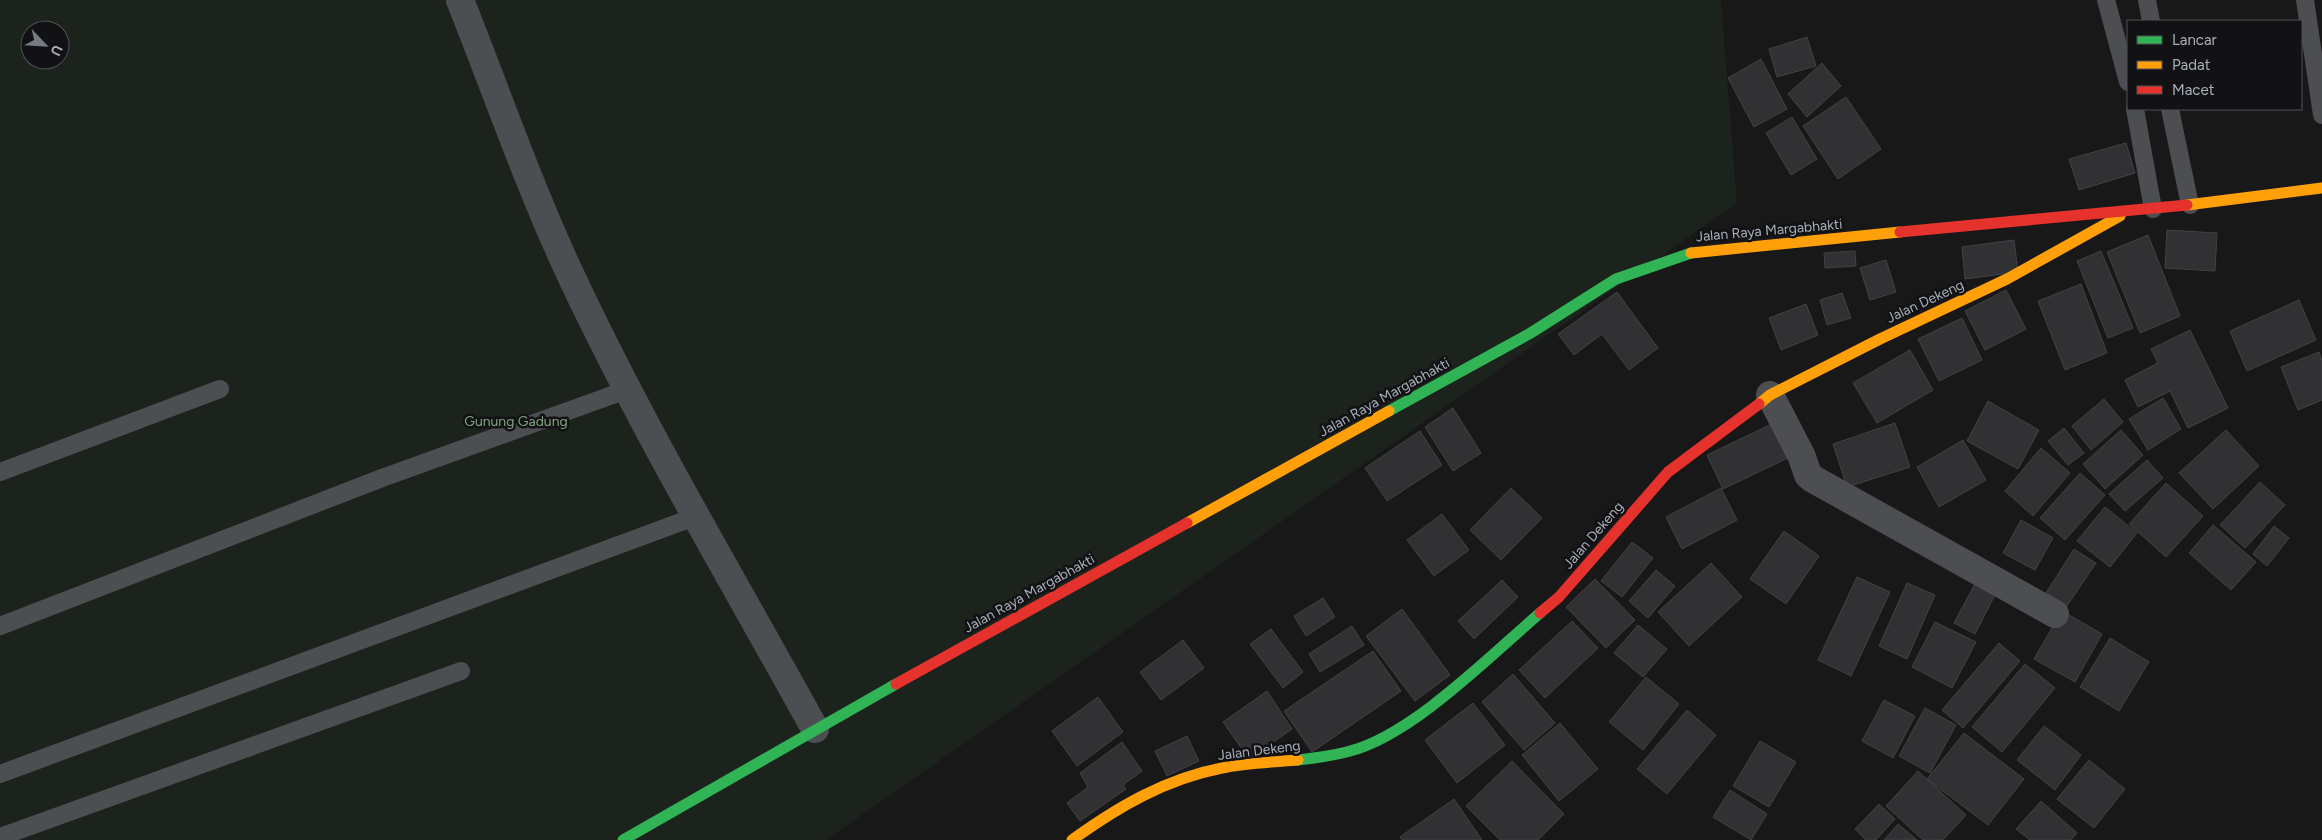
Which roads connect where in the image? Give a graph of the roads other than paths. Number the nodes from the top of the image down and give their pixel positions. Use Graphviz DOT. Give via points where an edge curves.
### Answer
graph roads {
  1 [pos="460,0"];
  2 [pos="2106,0"];
  3 [pos="2147,0"];
  4 [pos="2305,0"];
  5 [pos="2151,20"];
  6 [pos="2127,78"];
  7 [pos="2135,110"];
  8 [pos="2170,110"];
  9 [pos="2322,115"];
  10 [pos="2322,188"];
  11 [pos="2190,205"];
  12 [pos="2153,209"];
  13 [pos="2128,212"];
  14 [pos="220,389"];
  15 [pos="629,390"];
  16 [pos="1770,395"];
  17 [pos="0,472"];
  18 [pos="697,516"];
  19 [pos="2055,614"];
  20 [pos="0,626"];
  21 [pos="462,671"];
  22 [pos="815,729"];
  23 [pos="0,774"];
  24 [pos="0,837"];
  25 [pos="623,840"];
  26 [pos="1072,840"];
  1 -- 15 [label="street" via="573,280"];
  2 -- 6 [label="lane"];
  3 -- 5 [label="lane"];
  4 -- 9 [label="lane"];
  7 -- 12 [label="lane"];
  8 -- 11 [label="lane"];
  10 -- 11 [label="street, Jalan Raya Margabhakti"];
  11 -- 12 [label="street, Jalan Raya Margabhakti"];
  12 -- 13 [label="street, Jalan Raya Margabhakti"];
  13 -- 16 [label="street, Jalan Dekeng" via="2007,279"];
  13 -- 22 [label="street, Jalan Raya Margabhakti" via="1695,251 1616,279 1529,334"];
  14 -- 17 [label="lane"];
  15 -- 18 [label="street"];
  15 -- 20 [label="lane" via="382,478"];
  16 -- 19 [label="street" via="1808,475 1813,479"];
  16 -- 26 [label="street, Jalan Dekeng" via="1668,472 1559,597 1438,700 1391,734 1351,751 1222,768 1182,779 1150,791 1113,811"];
  18 -- 22 [label="street"];
  18 -- 23 [label="lane"];
  21 -- 24 [label="lane"];
  22 -- 25 [label="street, Jalan Raya Margabhakti"];
}
